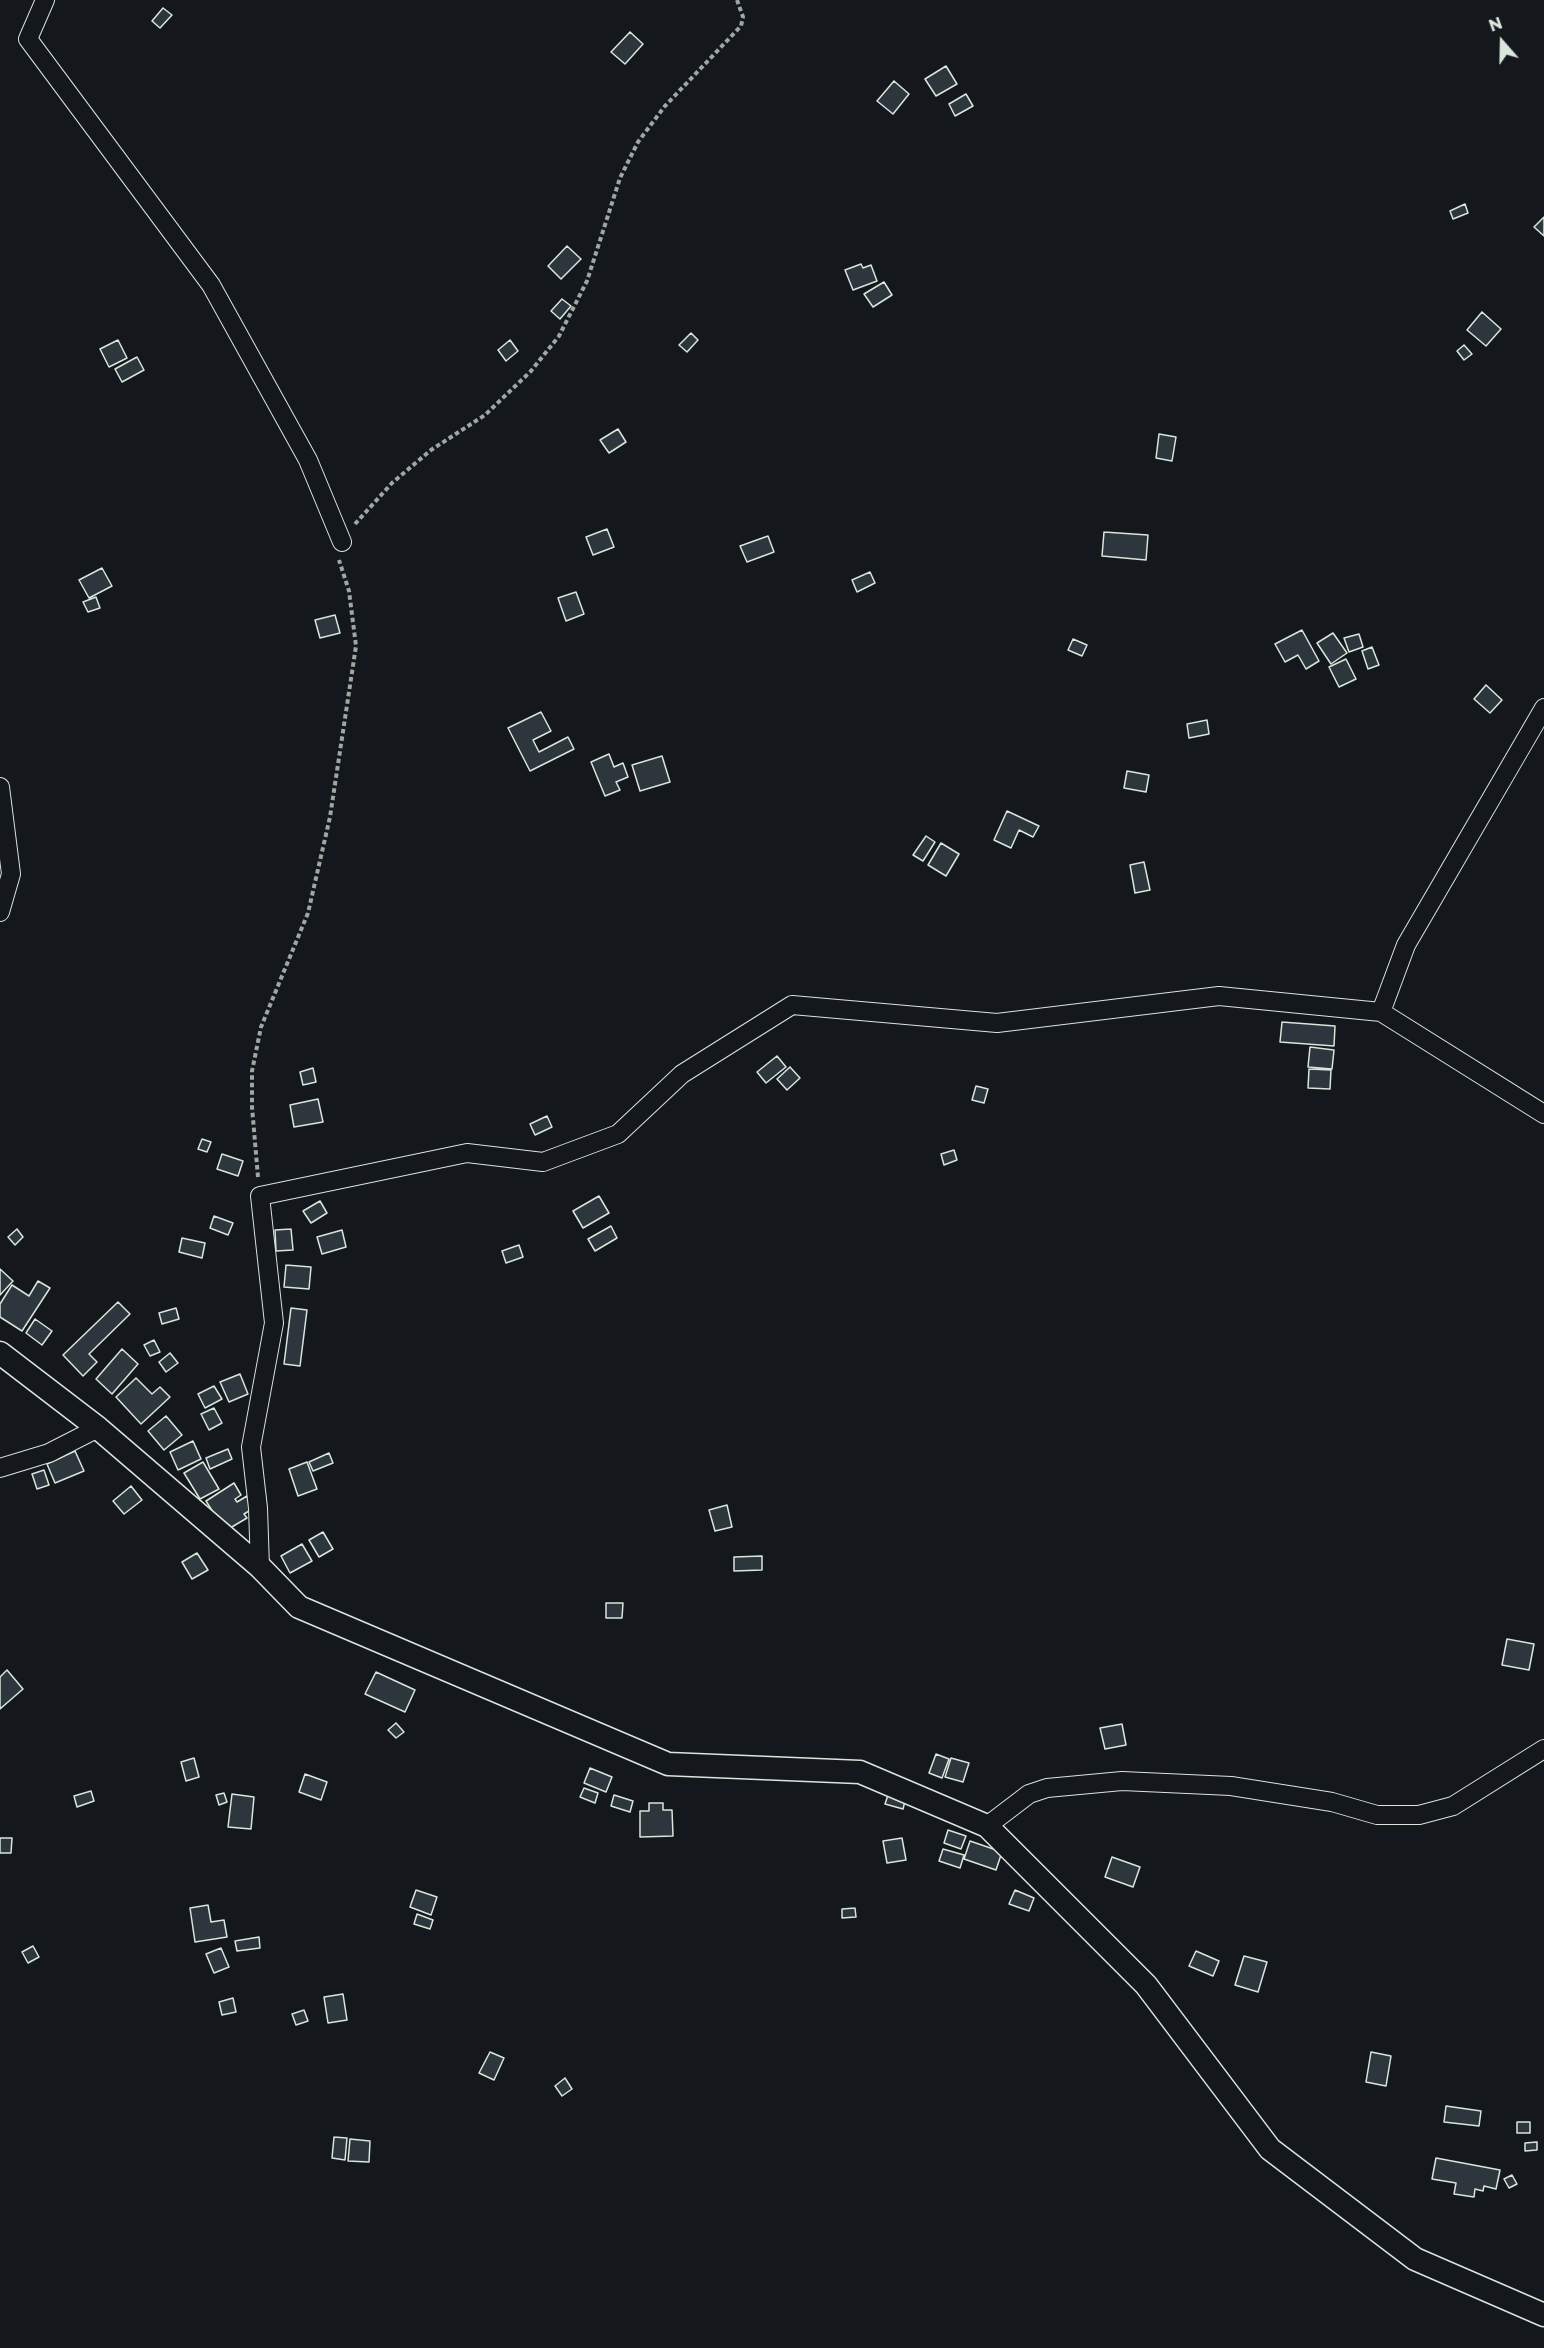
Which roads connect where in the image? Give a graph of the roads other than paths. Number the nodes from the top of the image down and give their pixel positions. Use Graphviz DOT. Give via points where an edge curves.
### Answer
graph roads {
  1 [pos="45,0"];
  2 [pos="342,542"];
  3 [pos="1544,708"];
  4 [pos="0,787"];
  5 [pos="0,912"];
  6 [pos="1381,1012"];
  7 [pos="1544,1114"];
  8 [pos="0,1353"];
  9 [pos="98,1428"];
  10 [pos="0,1468"];
  11 [pos="260,1567"];
  12 [pos="1544,1749"];
  13 [pos="987,1826"];
  14 [pos="1544,2315"];
  1 -- 2 [label="street" via="27,39 211,285 308,460"];
  3 -- 6 [label="street" via="1406,945"];
  4 -- 5 [label="street" via="10,874"];
  6 -- 7 [label="street"];
  6 -- 11 [label="street" via="1219,996 997,1023 792,1005 682,1074 618,1134 543,1162 467,1153 260,1196 274,1323 251,1447"];
  8 -- 9 [label="street"];
  9 -- 10 [label="street" via="49,1453"];
  9 -- 11 [label="street"];
  11 -- 13 [label="street" via="299,1607 668,1764 860,1772"];
  12 -- 13 [label="street" via="1453,1806 1419,1815 1377,1815 1332,1802 1231,1786 1122,1781 1047,1788 1029,1794"];
  13 -- 14 [label="street" via="1146,1986 1270,2149 1415,2259"];
}
